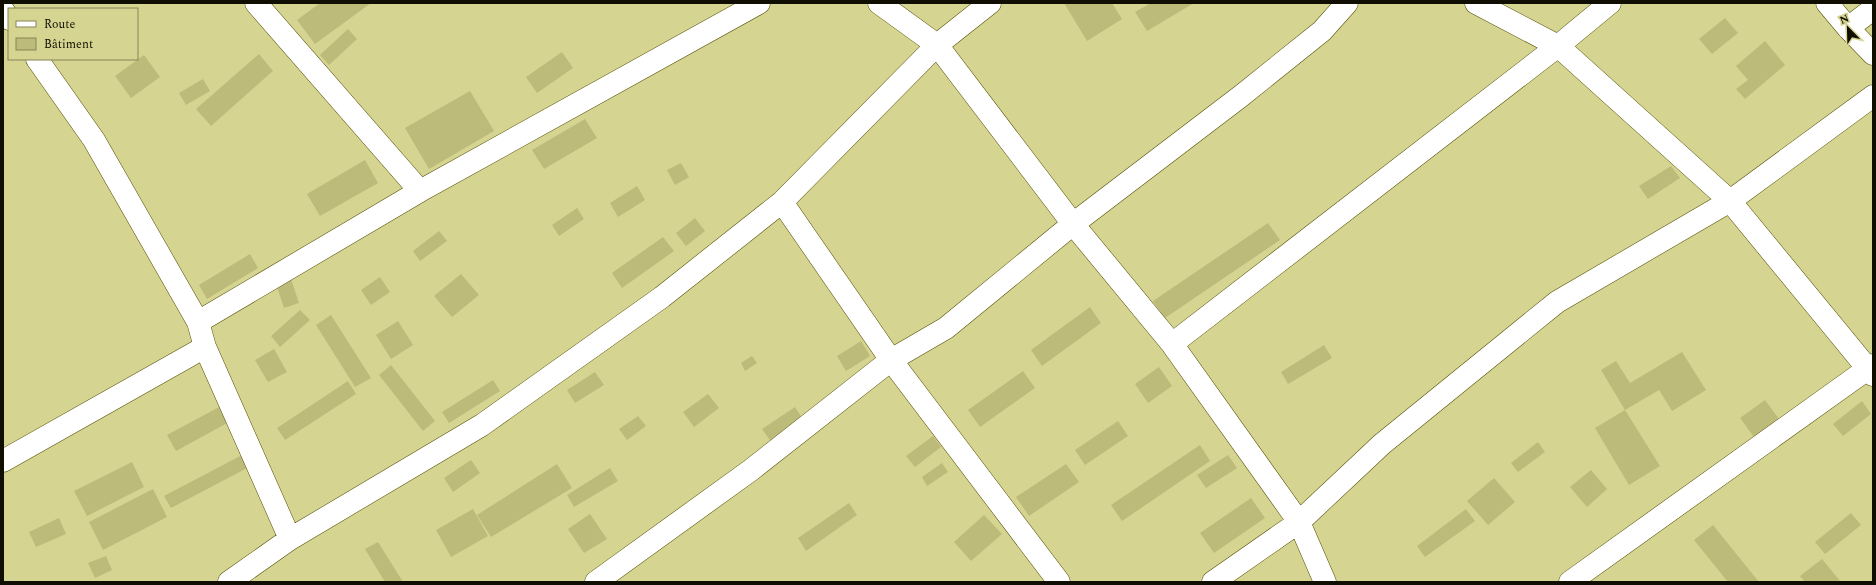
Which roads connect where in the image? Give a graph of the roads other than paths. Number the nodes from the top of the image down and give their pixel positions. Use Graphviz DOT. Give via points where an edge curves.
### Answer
graph roads {
  1 [pos="256,3"];
  2 [pos="759,3"];
  3 [pos="879,3"];
  4 [pos="990,3"];
  5 [pos="1348,3"];
  6 [pos="1476,3"];
  7 [pos="1610,3"];
  8 [pos="1827,3"];
  9 [pos="1873,9"];
  10 [pos="1848,28"];
  11 [pos="937,45"];
  12 [pos="1558,46"];
  13 [pos="1873,54"];
  14 [pos="38,60"];
  15 [pos="1873,96"];
  16 [pos="420,192"];
  17 [pos="1730,201"];
  18 [pos="782,202"];
  19 [pos="1073,224"];
  20 [pos="198,322"];
  21 [pos="1172,344"];
  22 [pos="205,347"];
  23 [pos="891,360"];
  24 [pos="1871,370"];
  25 [pos="3,461"];
  26 [pos="1299,522"];
  27 [pos="290,539"];
  28 [pos="229,582"];
  29 [pos="596,582"];
  30 [pos="1059,582"];
  31 [pos="1213,582"];
  32 [pos="1325,582"];
  33 [pos="1570,582"];
  1 -- 16 [label="street"];
  2 -- 16 [label="street"];
  3 -- 11 [label="street"];
  4 -- 11 [label="street"];
  5 -- 19 [label="street" via="1310,41"];
  6 -- 12 [label="street"];
  7 -- 12 [label="street"];
  8 -- 10 [label="street"];
  9 -- 10 [label="street"];
  10 -- 13 [label="street"];
  11 -- 18 [label="street"];
  11 -- 19 [label="street"];
  12 -- 17 [label="street"];
  12 -- 21 [label="street"];
  14 -- 20 [label="street" via="94,140"];
  15 -- 17 [label="street"];
  16 -- 20 [label="street"];
  17 -- 24 [label="street"];
  17 -- 26 [label="street" via="1557,302 1382,444"];
  18 -- 23 [label="street"];
  18 -- 27 [label="street" via="662,297 482,425"];
  19 -- 21 [label="street"];
  19 -- 23 [label="street" via="946,328"];
  20 -- 22 [label="street"];
  21 -- 26 [label="street"];
  22 -- 25 [label="street"];
  22 -- 27 [label="street"];
  23 -- 29 [label="street" via="751,470"];
  23 -- 30 [label="street"];
  24 -- 33 [label="street"];
  26 -- 31 [label="street"];
  26 -- 32 [label="street"];
  27 -- 28 [label="street"];
}
